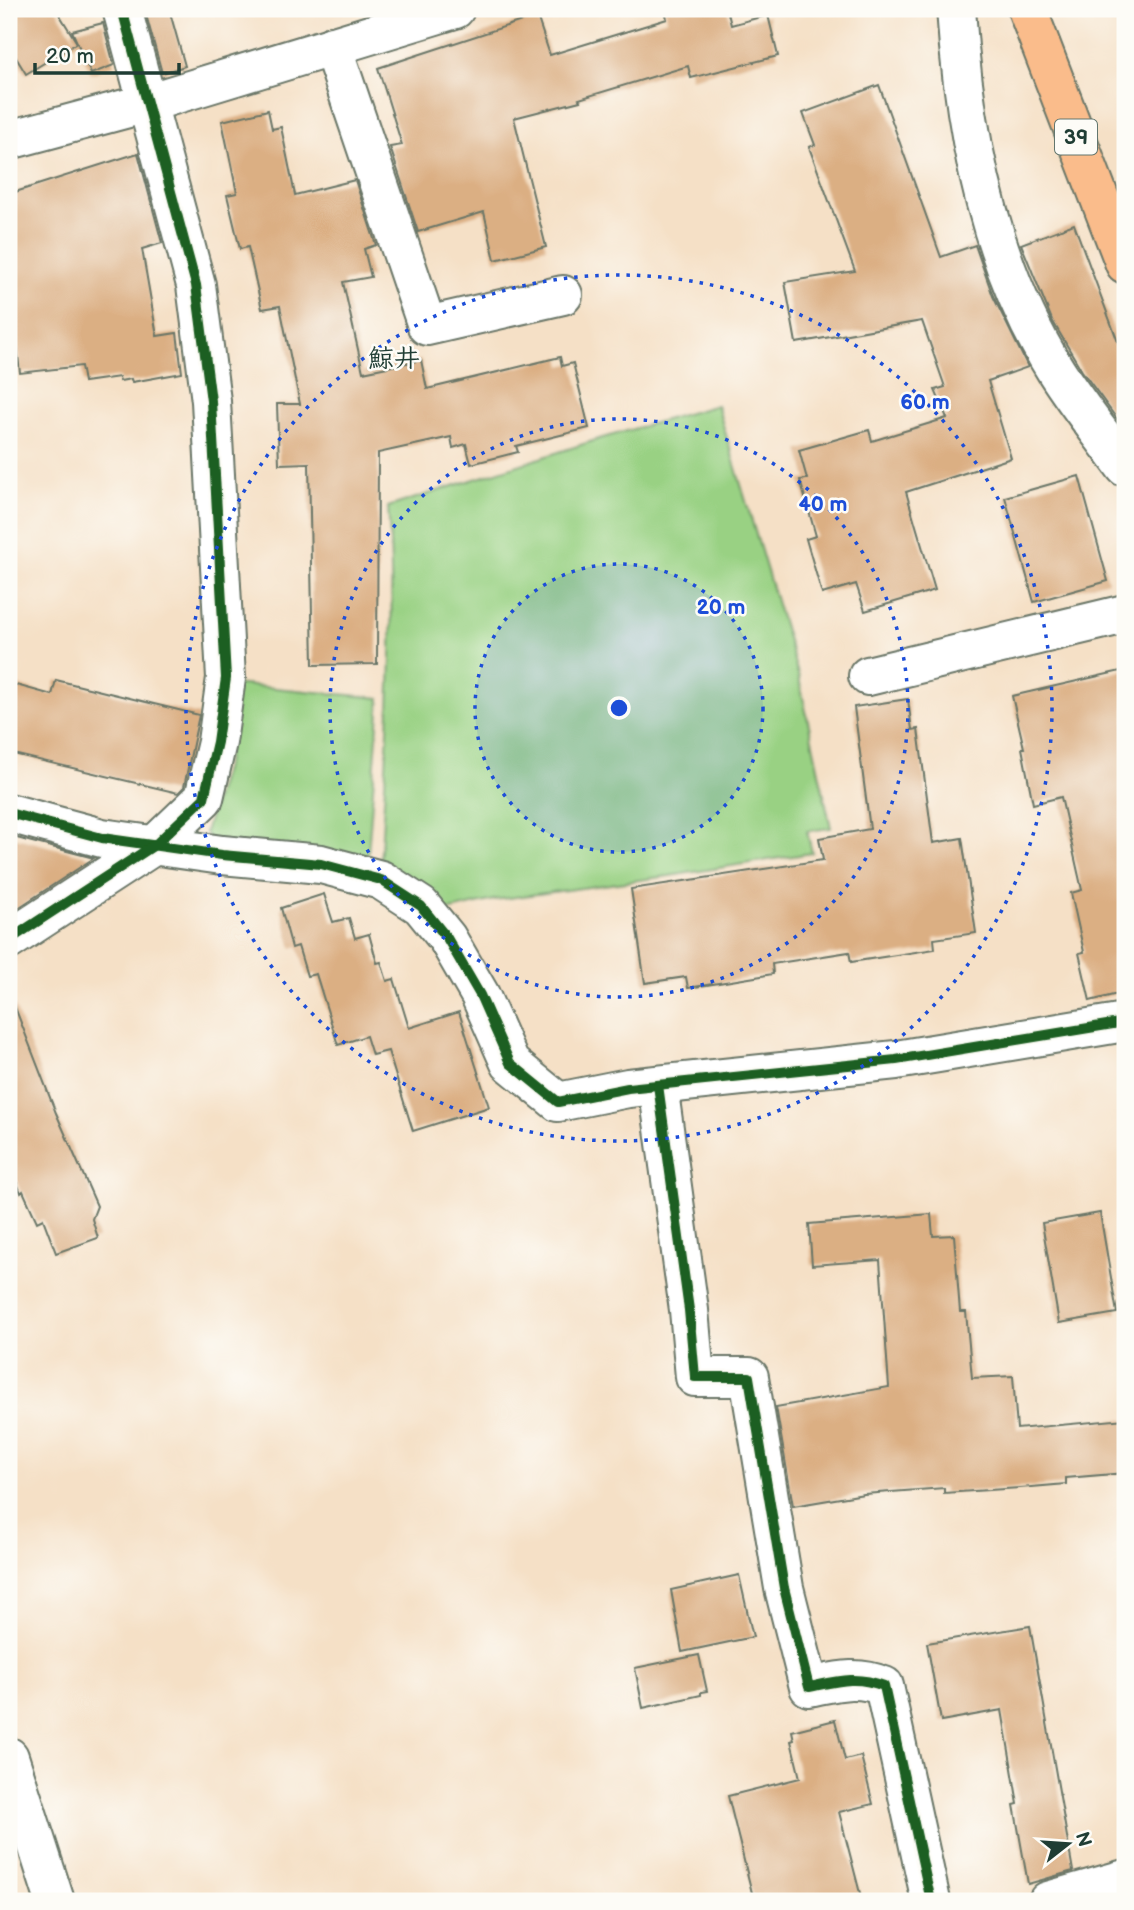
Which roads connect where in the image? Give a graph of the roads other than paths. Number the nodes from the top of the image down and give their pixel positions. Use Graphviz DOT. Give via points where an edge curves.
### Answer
graph roads {
  1 [pos="122,9"];
  2 [pos="455,9"];
  3 [pos="956,9"];
  4 [pos="1027,9"];
  5 [pos="332,46"];
  6 [pos="148,103"];
  7 [pos="9,140"];
  8 [pos="1125,264"];
  9 [pos="563,295"];
  10 [pos="1125,467"];
  11 [pos="1125,614"];
  12 [pos="868,676"];
  13 [pos="9,813"];
  14 [pos="156,844"];
  15 [pos="9,940"];
  16 [pos="1125,1022"];
  17 [pos="658,1085"];
  18 [pos="9,1757"];
  19 [pos="1125,1879"];
  20 [pos="55,1901"];
  21 [pos="931,1901"];
  22 [pos="1048,1901"];
  1 -- 6 [label="street"];
  2 -- 5 [label="street"];
  3 -- 10 [label="street" via="979,179 1011,285 1056,371"];
  4 -- 8 [label="main road, 39"];
  5 -- 6 [label="street"];
  5 -- 9 [label="street" via="427,326"];
  6 -- 7 [label="street"];
  6 -- 14 [label="street" via="196,285 211,401 226,678 218,743 204,798"];
  11 -- 12 [label="street"];
  13 -- 14 [label="street" via="102,838"];
  14 -- 15 [label="street"];
  14 -- 17 [label="street" via="321,864 381,880 421,906 447,938 480,995 510,1063 558,1102"];
  16 -- 17 [label="street" via="896,1060"];
  17 -- 21 [label="street" via="695,1377 749,1377 784,1588 808,1687 844,1679 866,1679 884,1686"];
  18 -- 20 [label="street"];
  19 -- 22 [label="street"];
}
